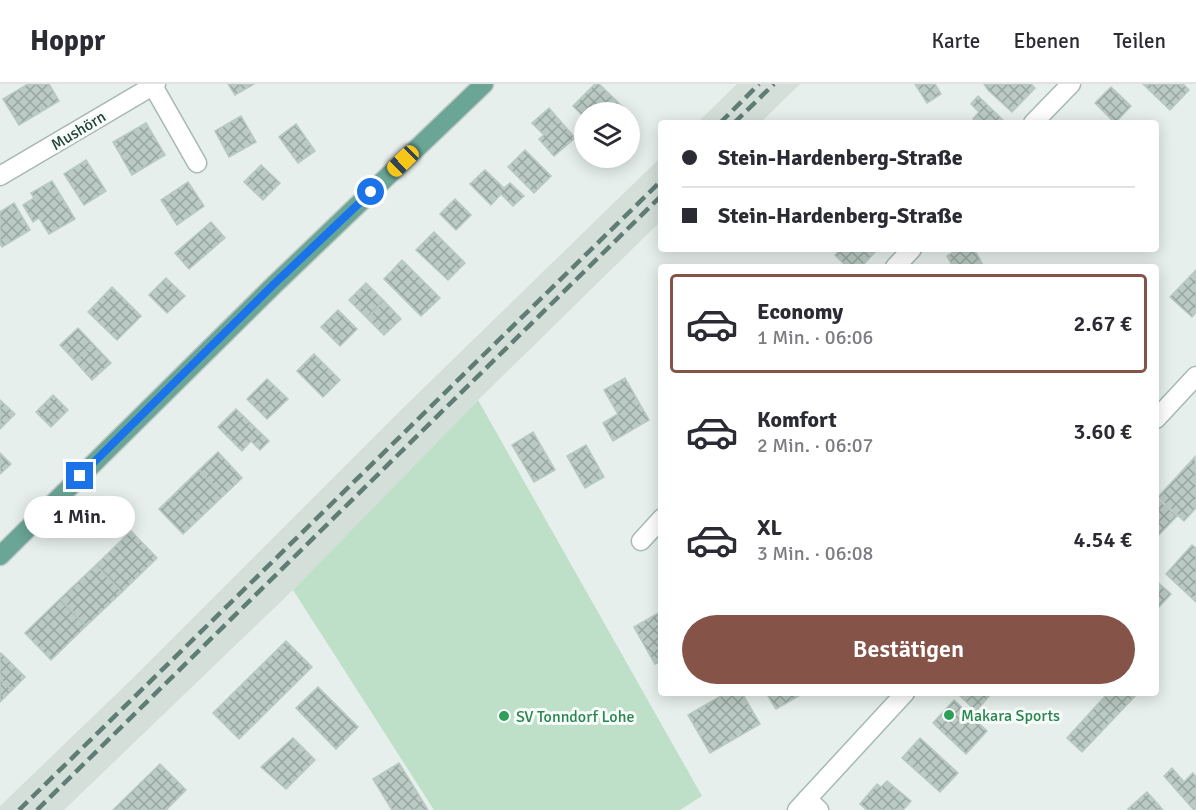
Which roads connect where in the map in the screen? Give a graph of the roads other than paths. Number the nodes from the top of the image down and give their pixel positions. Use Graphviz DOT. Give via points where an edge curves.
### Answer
graph roads {
  1 [pos="154,84"];
  2 [pos="484,84"];
  3 [pos="1071,84"];
  4 [pos="1036,120"];
  5 [pos="197,163"];
  6 [pos="0,176"];
  7 [pos="1196,376"];
  8 [pos="1159,416"];
  9 [pos="658,522"];
  10 [pos="641,541"];
  11 [pos="0,555"];
  12 [pos="902,696"];
  13 [pos="808,806"];
  1 -- 5 [label="street"];
  1 -- 6 [label="street, Mushörn"];
  2 -- 11 [label="main road" via="273,285"];
  3 -- 4 [label="street"];
  7 -- 8 [label="street"];
  9 -- 10 [label="street"];
  12 -- 13 [label="street"];
}
